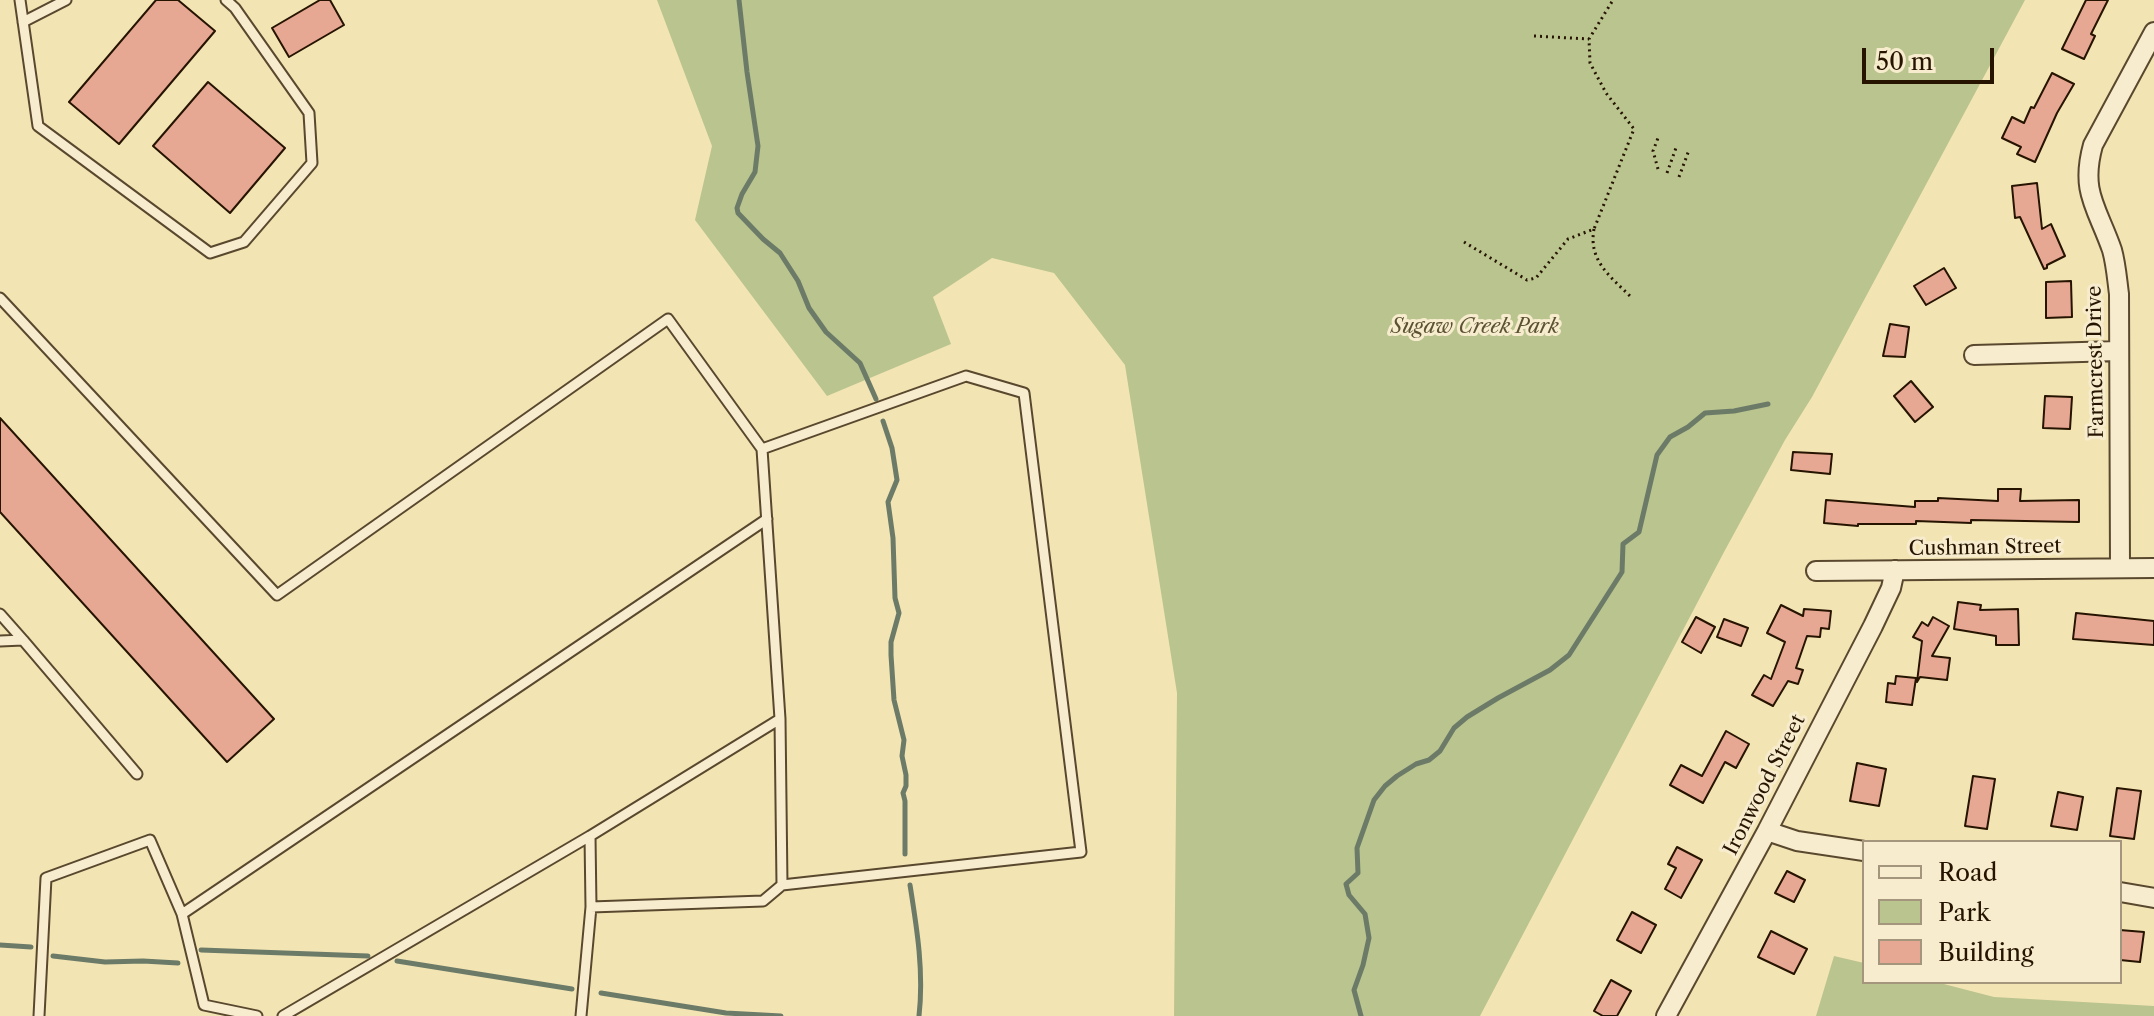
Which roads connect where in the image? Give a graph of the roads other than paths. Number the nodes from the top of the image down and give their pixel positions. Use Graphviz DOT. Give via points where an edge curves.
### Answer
graph roads {
  1 [pos="20,0"];
  2 [pos="66,0"];
  3 [pos="226,0"];
  4 [pos="23,22"];
  5 [pos="2154,32"];
  6 [pos="0,298"];
  7 [pos="2118,351"];
  8 [pos="1974,355"];
  9 [pos="762,449"];
  10 [pos="767,519"];
  11 [pos="2120,568"];
  12 [pos="2154,568"];
  13 [pos="1895,570"];
  14 [pos="1816,571"];
  15 [pos="0,614"];
  16 [pos="23,640"];
  17 [pos="0,641"];
  18 [pos="780,719"];
  19 [pos="137,774"];
  20 [pos="1767,831"];
  21 [pos="590,836"];
  22 [pos="1862,851"];
  23 [pos="782,885"];
  24 [pos="2122,892"];
  25 [pos="2154,898"];
  26 [pos="591,907"];
  27 [pos="182,914"];
  28 [pos="39,1016"];
  29 [pos="257,1016"];
  30 [pos="283,1016"];
  31 [pos="581,1016"];
  32 [pos="1666,1016"];
  1 -- 4 [label="lane"];
  2 -- 4 [label="lane"];
  3 -- 4 [label="lane" via="309,113 312,163 244,242 210,253 38,126"];
  5 -- 7 [label="street, Farmcrest Drive" via="2088,163 2092,205 2116,266"];
  6 -- 9 [label="lane" via="277,595 668,319"];
  7 -- 8 [label="street"];
  7 -- 11 [label="street, Farmcrest Drive"];
  9 -- 10 [label="lane"];
  9 -- 23 [label="lane" via="966,376 1024,393 1081,852"];
  10 -- 18 [label="lane"];
  10 -- 27 [label="lane"];
  11 -- 12 [label="street, Cushman Street"];
  11 -- 13 [label="street, Cushman Street"];
  13 -- 14 [label="street, Cushman Street"];
  13 -- 20 [label="street, Ironwood Street" via="1873,626"];
  15 -- 16 [label="lane"];
  16 -- 17 [label="lane"];
  16 -- 19 [label="lane"];
  18 -- 21 [label="lane"];
  18 -- 23 [label="lane"];
  20 -- 22 [label="street"];
  20 -- 32 [label="street, Ironwood Street"];
  21 -- 26 [label="lane"];
  21 -- 30 [label="lane"];
  23 -- 26 [label="lane" via="763,901"];
  24 -- 25 [label="street"];
  26 -- 31 [label="lane"];
  27 -- 28 [label="lane" via="150,840 46,878"];
  27 -- 29 [label="lane" via="204,1005"];
}
